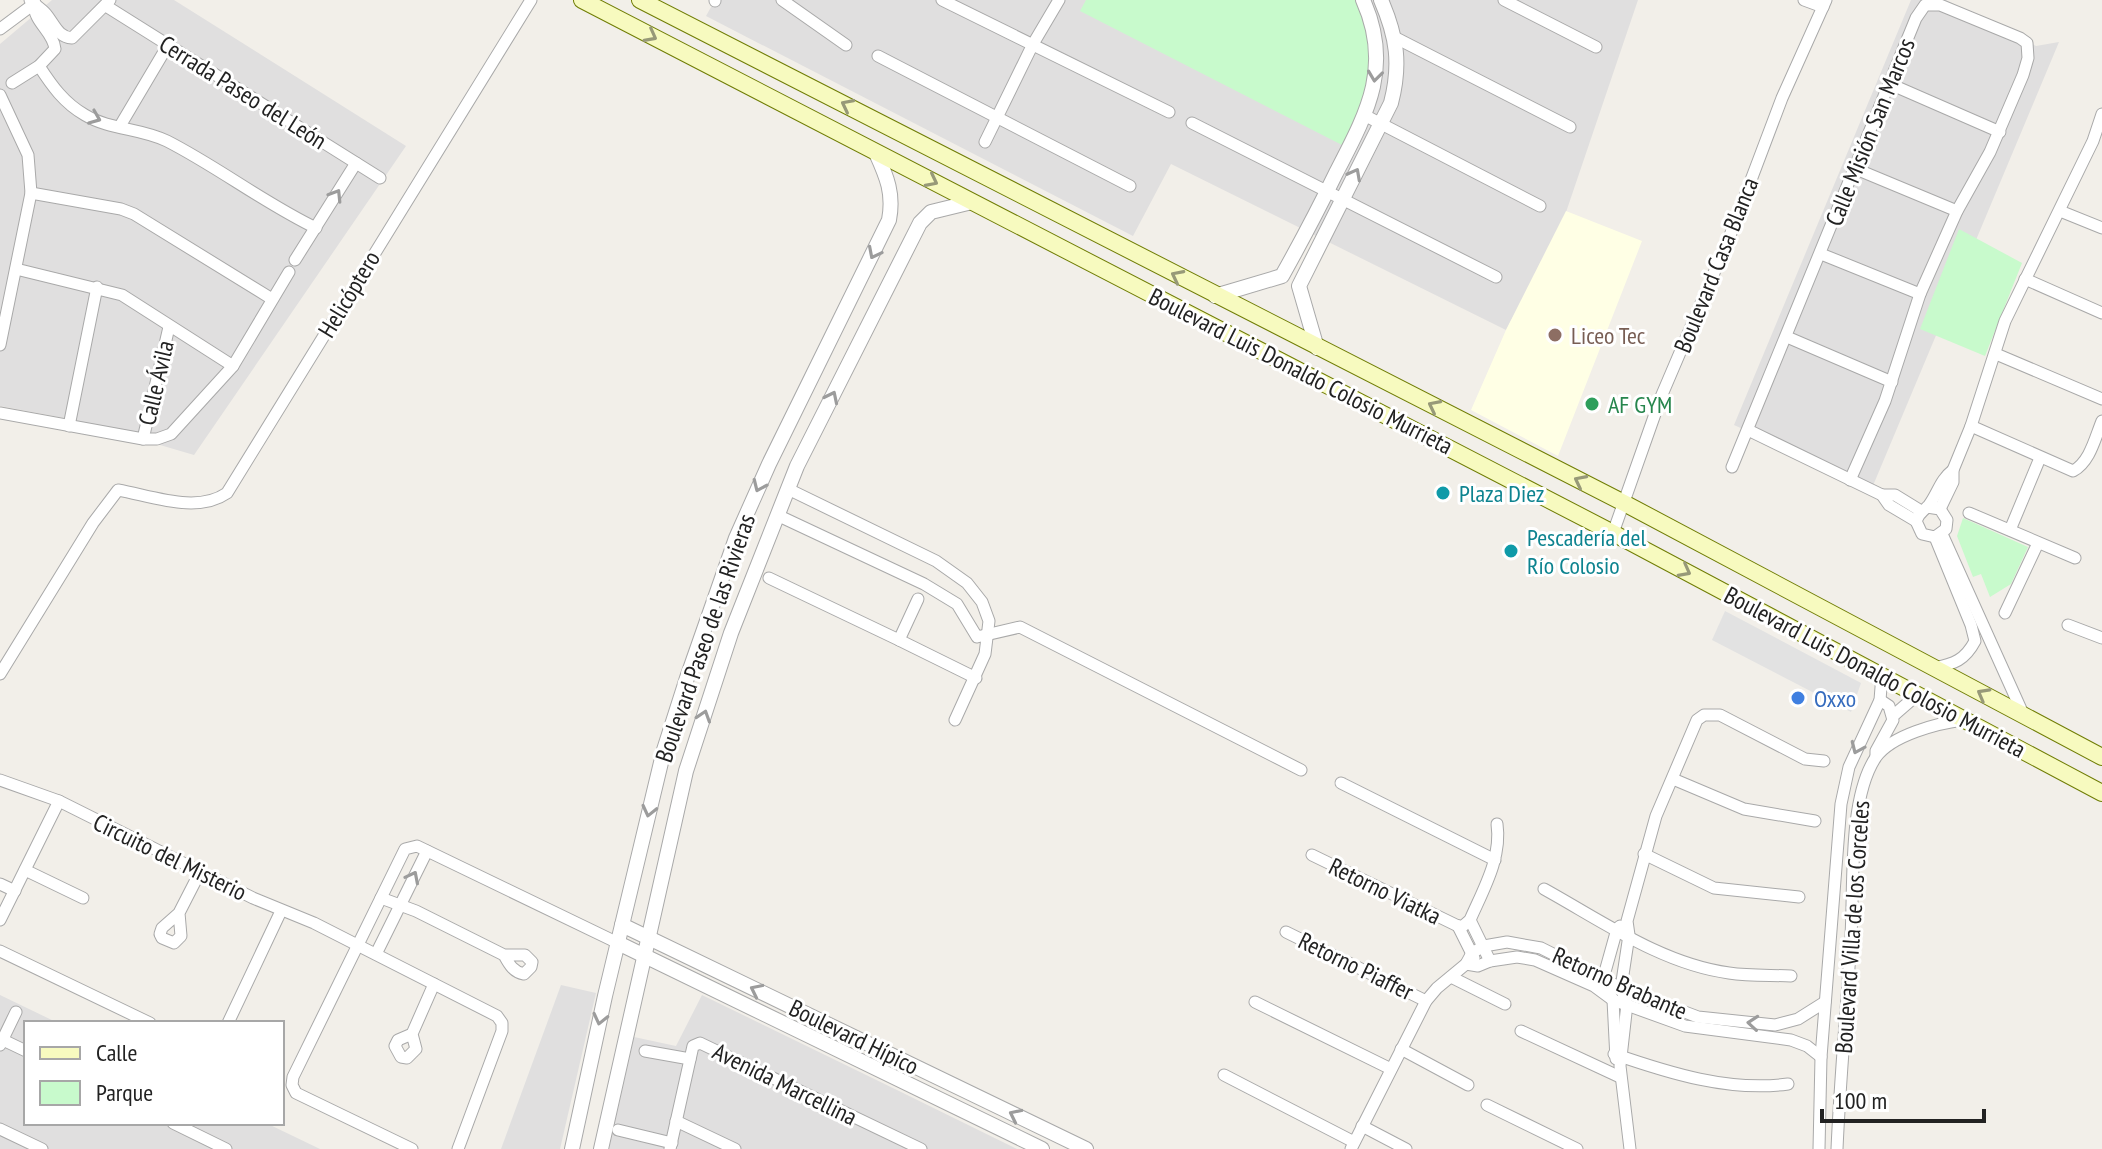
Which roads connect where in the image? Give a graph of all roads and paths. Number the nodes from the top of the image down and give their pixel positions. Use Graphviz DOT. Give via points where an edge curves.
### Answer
graph roads {
  1 [pos="531,0"];
  2 [pos="582,0"];
  3 [pos="640,0"];
  4 [pos="782,0"];
  5 [pos="942,0"];
  6 [pos="1059,0"];
  7 [pos="1363,0"];
  8 [pos="1381,0"];
  9 [pos="1504,0"];
  10 [pos="1804,0"];
  11 [pos="34,1"];
  12 [pos="108,3"];
  13 [pos="1825,4"];
  14 [pos="0,29"];
  15 [pos="1396,38"];
  16 [pos="1033,44"];
  17 [pos="168,45"];
  18 [pos="846,45"];
  19 [pos="1596,47"];
  20 [pos="878,56"];
  21 [pos="39,66"];
  22 [pos="12,83"];
  23 [pos="1890,84"];
  24 [pos="0,95"];
  25 [pos="1169,112"];
  26 [pos="2102,114"];
  27 [pos="1366,116"];
  28 [pos="996,118"];
  29 [pos="1192,123"];
  30 [pos="1382,124"];
  31 [pos="120,126"];
  32 [pos="1570,127"];
  33 [pos="2000,132"];
  34 [pos="985,142"];
  35 [pos="2097,142"];
  36 [pos="876,153"];
  37 [pos="356,163"];
  38 [pos="1856,169"];
  39 [pos="380,178"];
  40 [pos="1130,186"];
  41 [pos="1327,191"];
  42 [pos="31,193"];
  43 [pos="1342,198"];
  44 [pos="972,202"];
  45 [pos="1540,206"];
  46 [pos="1957,211"];
  47 [pos="2060,211"];
  48 [pos="316,228"];
  49 [pos="2102,228"];
  50 [pos="1091,231"];
  51 [pos="1302,239"];
  52 [pos="1317,247"];
  53 [pos="1821,254"];
  54 [pos="1079,256"];
  55 [pos="295,260"];
  56 [pos="16,269"];
  57 [pos="289,272"];
  58 [pos="1282,276"];
  59 [pos="1496,277"];
  60 [pos="2025,279"];
  61 [pos="1299,286"];
  62 [pos="97,287"];
  63 [pos="1920,294"];
  64 [pos="1215,296"];
  65 [pos="272,299"];
  66 [pos="2102,313"];
  67 [pos="169,327"];
  68 [pos="1787,337"];
  69 [pos="0,345"];
  70 [pos="1317,348"];
  71 [pos="1996,354"];
  72 [pos="233,366"];
  73 [pos="1892,382"];
  74 [pos="2102,399"];
  75 [pos="0,413"];
  76 [pos="2102,421"];
  77 [pos="69,426"];
  78 [pos="1971,426"];
  79 [pos="1748,430"];
  80 [pos="143,439"];
  81 [pos="2040,458"];
  82 [pos="1732,467"];
  83 [pos="1953,470"];
  84 [pos="1850,480"];
  85 [pos="788,489"];
  86 [pos="1624,503"];
  87 [pos="1940,509"];
  88 [pos="1921,513"];
  89 [pos="1969,513"];
  90 [pos="777,515"];
  91 [pos="2010,530"];
  92 [pos="1613,533"];
  93 [pos="1939,535"];
  94 [pos="2038,543"];
  95 [pos="2075,558"];
  96 [pos="769,578"];
  97 [pos="918,599"];
  98 [pos="2005,613"];
  99 [pos="2068,625"];
  100 [pos="988,635"];
  101 [pos="2102,638"];
  102 [pos="899,640"];
  103 [pos="1934,668"];
  104 [pos="0,674"];
  105 [pos="1882,675"];
  106 [pos="976,678"];
  107 [pos="1917,695"];
  108 [pos="1880,700"];
  109 [pos="1894,715"];
  110 [pos="2025,717"];
  111 [pos="955,720"];
  112 [pos="1964,720"];
  113 [pos="2017,749"];
  114 [pos="1877,757"];
  115 [pos="2102,757"];
  116 [pos="1824,761"];
  117 [pos="1301,770"];
  118 [pos="1845,778"];
  119 [pos="1673,779"];
  120 [pos="0,780"];
  121 [pos="2102,782"];
  122 [pos="1341,783"];
  123 [pos="1863,783"];
  124 [pos="2102,793"];
  125 [pos="59,801"];
  126 [pos="1815,821"];
  127 [pos="1497,824"];
  128 [pos="427,851"];
  129 [pos="1644,854"];
  130 [pos="1312,855"];
  131 [pos="1495,860"];
  132 [pos="25,870"];
  133 [pos="200,872"];
  134 [pos="0,884"];
  135 [pos="1544,889"];
  136 [pos="15,891"];
  137 [pos="1799,897"];
  138 [pos="83,898"];
  139 [pos="381,898"];
  140 [pos="399,906"];
  141 [pos="281,911"];
  142 [pos="179,913"];
  143 [pos="0,920"];
  144 [pos="1470,920"];
  145 [pos="622,925"];
  146 [pos="1622,925"];
  147 [pos="1458,926"];
  148 [pos="1286,932"];
  149 [pos="1629,935"];
  150 [pos="647,937"];
  151 [pos="618,943"];
  152 [pos="358,945"];
  153 [pos="1484,946"];
  154 [pos="0,951"];
  155 [pos="1472,953"];
  156 [pos="376,954"];
  157 [pos="643,954"];
  158 [pos="504,955"];
  159 [pos="1490,961"];
  160 [pos="1472,965"];
  161 [pos="1791,976"];
  162 [pos="1451,977"];
  163 [pos="1603,979"];
  164 [pos="1827,983"];
  165 [pos="434,984"];
  166 [pos="1848,986"];
  167 [pos="1621,988"];
  168 [pos="1613,1000"];
  169 [pos="1426,1001"];
  170 [pos="1255,1002"];
  171 [pos="1825,1002"];
  172 [pos="1505,1004"];
  173 [pos="1627,1004"];
  174 [pos="16,1012"];
  175 [pos="146,1021"];
  176 [pos="229,1021"];
  177 [pos="1521,1031"];
  178 [pos="412,1034"];
  179 [pos="1,1042"];
  180 [pos="1401,1049"];
  181 [pos="24,1050"];
  182 [pos="645,1051"];
  183 [pos="1821,1057"];
  184 [pos="690,1059"];
  185 [pos="1619,1063"];
  186 [pos="1391,1069"];
  187 [pos="1224,1075"];
  188 [pos="1788,1084"];
  189 [pos="1468,1085"];
  190 [pos="1487,1105"];
  191 [pos="676,1121"];
  192 [pos="177,1125"];
  193 [pos="1362,1126"];
  194 [pos="0,1129"];
  195 [pos="618,1130"];
  196 [pos="1352,1145"];
  197 [pos="671,1146"];
  198 [pos="1632,1148"];
  199 [pos="42,1149"];
  200 [pos="226,1149"];
  201 [pos="412,1149"];
  202 [pos="458,1149"];
  203 [pos="572,1149"];
  204 [pos="601,1149"];
  205 [pos="735,1149"];
  206 [pos="921,1149"];
  207 [pos="1042,1149"];
  208 [pos="1086,1149"];
  209 [pos="1406,1149"];
  210 [pos="1577,1149"];
  211 [pos="1819,1149"];
  212 [pos="1837,1149"];
  1 -- 104 [label="street, Helicóptero" via="227,493 195,504 118,490"];
  2 -- 36 [label="main road, Boulevard Luis Donaldo Colosio Murrieta, one-way"];
  50 -- 3 [label="main road, Boulevard Luis Donaldo Colosio Murrieta, one-way"];
  4 -- 18 [label="street"];
  5 -- 16 [label="street"];
  6 -- 16 [label="street"];
  7 -- 27 [label="street, one-way" via="1377,59"];
  8 -- 15 [label="street"];
  9 -- 19 [label="street"];
  10 -- 13 [label="street"];
  11 -- 12 [label="street, Cerrada Paseo del León" via="68,38"];
  11 -- 14 [label="street"];
  11 -- 21 [label="street" via="34,15 55,45 53,55"];
  12 -- 17 [label="street, Cerrada Paseo del León"];
  13 -- 86 [label="street, Boulevard Casa Blanca" via="1661,397"];
  15 -- 30 [label="street" via="1396,81"];
  15 -- 32 [label="street"];
  16 -- 25 [label="street"];
  16 -- 28 [label="street"];
  17 -- 31 [label="street"];
  17 -- 37 [label="street, Cerrada Paseo del León"];
  20 -- 28 [label="street"];
  21 -- 22 [label="street"];
  21 -- 31 [label="street, one-way" via="69,104 99,122"];
  23 -- 33 [label="street"];
  23 -- 33 [label="street, Calle Misión San Marcos" via="1925,5 1940,5 2020,38 2027,43 2028,58"];
  23 -- 38 [label="street, Calle Misión San Marcos"];
  24 -- 42 [label="street" via="28,155"];
  26 -- 35 [label="street"];
  27 -- 30 [label="street"];
  27 -- 41 [label="street"];
  28 -- 34 [label="street"];
  28 -- 40 [label="street"];
  29 -- 41 [label="street"];
  43 -- 30 [label="street, one-way"];
  30 -- 45 [label="street"];
  31 -- 48 [label="street" via="165,140"];
  33 -- 46 [label="street, Calle Misión San Marcos"];
  35 -- 47 [label="street"];
  36 -- 44 [label="main road, Boulevard Luis Donaldo Colosio Murrieta, one-way"];
  36 -- 145 [label="street, Boulevard Paseo de las Rivieras, one-way" via="891,192 889,220 736,538 664,750"];
  37 -- 39 [label="street, Cerrada Paseo del León"];
  48 -- 37 [label="street, one-way"];
  38 -- 46 [label="street"];
  38 -- 53 [label="street, Calle Misión San Marcos"];
  41 -- 43 [label="street"];
  41 -- 51 [label="street"];
  42 -- 56 [label="street"];
  42 -- 65 [label="street" via="134,214"];
  43 -- 52 [label="street"];
  43 -- 59 [label="street"];
  44 -- 54 [label="main road, Boulevard Luis Donaldo Colosio Murrieta"];
  85 -- 44 [label="street, Boulevard Paseo de las Rivieras, one-way" via="920,223 931,212"];
  46 -- 63 [label="street, Calle Misión San Marcos"];
  47 -- 49 [label="street"];
  47 -- 60 [label="street"];
  48 -- 55 [label="street"];
  50 -- 54 [label="main road"];
  64 -- 50 [label="main road, Boulevard Luis Donaldo Colosio Murrieta, one-way"];
  51 -- 52 [label="street"];
  51 -- 58 [label="street"];
  52 -- 61 [label="street"];
  53 -- 63 [label="street"];
  53 -- 68 [label="street, Calle Misión San Marcos"];
  54 -- 92 [label="main road, Boulevard Luis Donaldo Colosio Murrieta"];
  56 -- 62 [label="street"];
  56 -- 69 [label="street"];
  57 -- 65 [label="street"];
  58 -- 61 [label="street"];
  58 -- 64 [label="street"];
  60 -- 66 [label="street"];
  60 -- 71 [label="street"];
  61 -- 70 [label="street"];
  62 -- 67 [label="street" via="122,295"];
  62 -- 77 [label="street"];
  63 -- 73 [label="street, Calle Misión San Marcos"];
  64 -- 70 [label="main road, Boulevard Luis Donaldo Colosio Murrieta"];
  65 -- 72 [label="street"];
  67 -- 72 [label="street"];
  67 -- 80 [label="street, Calle Ávila"];
  68 -- 73 [label="street"];
  68 -- 79 [label="street, Calle Misión San Marcos"];
  86 -- 70 [label="main road, Boulevard Luis Donaldo Colosio Murrieta, one-way"];
  71 -- 74 [label="street"];
  71 -- 78 [label="street"];
  72 -- 80 [label="street" via="171,434"];
  73 -- 84 [label="street, Calle Misión San Marcos"];
  75 -- 77 [label="street"];
  76 -- 81 [label="street" via="2078,469"];
  77 -- 80 [label="street"];
  78 -- 81 [label="street"];
  78 -- 83 [label="street"];
  79 -- 82 [label="street, Calle Misión San Marcos"];
  79 -- 84 [label="street"];
  81 -- 91 [label="street"];
  83 -- 87 [label="street"];
  83 -- 88 [label="street"];
  84 -- 88 [label="street" via="1882,495 1889,505"];
  85 -- 90 [label="street, Boulevard Paseo de las Rivieras"];
  85 -- 100 [label="street" via="936,561 967,583 982,602"];
  86 -- 92 [label="street, Boulevard Casa Blanca"];
  86 -- 103 [label="main road, Boulevard Luis Donaldo Colosio Murrieta"];
  87 -- 88 [label="street"];
  87 -- 93 [label="street" via="1947,520"];
  88 -- 93 [label="street" via="1922,534"];
  89 -- 91 [label="street"];
  90 -- 100 [label="street" via="924,584 957,604 977,637"];
  150 -- 90 [label="street, Boulevard Paseo de las Rivieras, one-way" via="686,771"];
  91 -- 94 [label="street"];
  92 -- 105 [label="main road, Boulevard Luis Donaldo Colosio Murrieta, one-way"];
  93 -- 103 [label="street" via="1975,641 1964,658"];
  93 -- 110 [label="street"];
  94 -- 95 [label="street"];
  94 -- 98 [label="street"];
  96 -- 102 [label="street"];
  97 -- 102 [label="street"];
  99 -- 101 [label="street"];
  100 -- 106 [label="street"];
  100 -- 117 [label="street" via="1020,627"];
  102 -- 106 [label="street"];
  110 -- 103 [label="main road, Boulevard Luis Donaldo Colosio Murrieta, one-way"];
  105 -- 107 [label="main road, Boulevard Luis Donaldo Colosio Murrieta"];
  105 -- 108 [label="street, Boulevard Villa de los Corceles"];
  106 -- 111 [label="street"];
  107 -- 109 [label="street"];
  107 -- 112 [label="main road, Boulevard Luis Donaldo Colosio Murrieta"];
  108 -- 109 [label="street"];
  108 -- 118 [label="street, Boulevard Villa de los Corceles, one-way"];
  109 -- 114 [label="street"];
  110 -- 115 [label="main road, Boulevard Luis Donaldo Colosio Murrieta"];
  112 -- 113 [label="main road, Boulevard Luis Donaldo Colosio Murrieta"];
  112 -- 114 [label="street, Boulevard Villa de los Corceles" via="1908,735"];
  113 -- 121 [label="main road"];
  113 -- 124 [label="main road, Boulevard Luis Donaldo Colosio Murrieta"];
  114 -- 123 [label="street, Boulevard Villa de los Corceles"];
  116 -- 119 [label="street" via="1805,759 1713,713 1697,720"];
  118 -- 123 [label="street"];
  118 -- 164 [label="street, Boulevard Villa de los Corceles"];
  119 -- 126 [label="street" via="1744,809"];
  119 -- 129 [label="street"];
  120 -- 125 [label="street, Circuito del Misterio"];
  122 -- 131 [label="street"];
  123 -- 166 [label="street, Boulevard Villa de los Corceles"];
  125 -- 132 [label="street"];
  125 -- 133 [label="street, Circuito del Misterio"];
  127 -- 131 [label="street"];
  128 -- 139 [label="street" via="405,849"];
  140 -- 128 [label="street, one-way"];
  128 -- 151 [label="street"];
  129 -- 137 [label="street" via="1714,888"];
  129 -- 146 [label="street"];
  130 -- 147 [label="street, Retorno Viatka"];
  131 -- 144 [label="street"];
  132 -- 136 [label="street"];
  132 -- 138 [label="street"];
  133 -- 141 [label="street, Circuito del Misterio"];
  133 -- 142 [label="street"];
  134 -- 136 [label="street"];
  135 -- 146 [label="street"];
  136 -- 143 [label="street"];
  139 -- 140 [label="street"];
  139 -- 152 [label="street"];
  140 -- 156 [label="street"];
  140 -- 158 [label="street"];
  141 -- 152 [label="street, Circuito del Misterio"];
  141 -- 176 [label="street"];
  144 -- 147 [label="street"];
  144 -- 153 [label="street"];
  145 -- 150 [label="street, Boulevard Hípico"];
  145 -- 151 [label="street, Boulevard Paseo de las Rivieras"];
  146 -- 149 [label="street"];
  146 -- 163 [label="street"];
  147 -- 155 [label="street"];
  148 -- 169 [label="street, Retorno Piaffer"];
  149 -- 161 [label="street" via="1688,963 1729,973"];
  149 -- 167 [label="street"];
  150 -- 157 [label="street, Boulevard Paseo de las Rivieras"];
  208 -- 150 [label="street, Boulevard Hípico, one-way"];
  151 -- 157 [label="street, Boulevard Hípico"];
  151 -- 203 [label="street, Boulevard Paseo de las Rivieras, one-way"];
  152 -- 156 [label="street, Circuito del Misterio"];
  152 -- 201 [label="street" via="292,1085 296,1093"];
  153 -- 155 [label="street, Retorno Brabante"];
  153 -- 159 [label="street"];
  153 -- 163 [label="street, Retorno Brabante" via="1507,942 1541,948"];
  154 -- 175 [label="street"];
  155 -- 160 [label="street, Retorno Brabante"];
  156 -- 165 [label="street, Circuito del Misterio"];
  157 -- 204 [label="street, Boulevard Paseo de las Rivieras"];
  157 -- 207 [label="street, Boulevard Hípico"];
  159 -- 160 [label="street, Retorno Brabante"];
  159 -- 168 [label="street, Retorno Brabante" via="1535,960"];
  160 -- 162 [label="street, Retorno Brabante"];
  162 -- 169 [label="street, Retorno Brabante"];
  162 -- 172 [label="street"];
  163 -- 167 [label="street, Retorno Brabante"];
  163 -- 168 [label="street"];
  164 -- 166 [label="street"];
  164 -- 171 [label="street, Boulevard Villa de los Corceles"];
  165 -- 178 [label="street"];
  165 -- 202 [label="street, Circuito del Misterio" via="502,1023"];
  166 -- 212 [label="street, Boulevard Villa de los Corceles"];
  171 -- 167 [label="street, Retorno Brabante, one-way" via="1798,1019 1775,1025 1698,1017"];
  167 -- 173 [label="street"];
  168 -- 173 [label="street, Retorno Brabante"];
  168 -- 185 [label="street"];
  169 -- 180 [label="street, Retorno Brabante"];
  170 -- 186 [label="street"];
  171 -- 183 [label="street, Boulevard Villa de los Corceles"];
  173 -- 183 [label="street, Retorno Brabante" via="1701,1030 1800,1042"];
  173 -- 185 [label="street"];
  174 -- 179 [label="street"];
  177 -- 185 [label="street"];
  179 -- 181 [label="street"];
  180 -- 186 [label="street, Retorno Brabante"];
  180 -- 189 [label="street"];
  182 -- 184 [label="street, Avenida Marcellina"];
  183 -- 211 [label="street, Boulevard Villa de los Corceles"];
  184 -- 191 [label="street"];
  184 -- 206 [label="street, Avenida Marcellina" via="693,1046 700,1043"];
  185 -- 188 [label="street" via="1690,1078"];
  185 -- 198 [label="street"];
  186 -- 193 [label="street, Retorno Brabante"];
  187 -- 196 [label="street"];
  190 -- 210 [label="street"];
  191 -- 197 [label="street"];
  191 -- 205 [label="street"];
  192 -- 200 [label="street"];
  193 -- 196 [label="street, Retorno Brabante"];
  193 -- 209 [label="street"];
  194 -- 199 [label="street"];
  195 -- 197 [label="street"];
}
